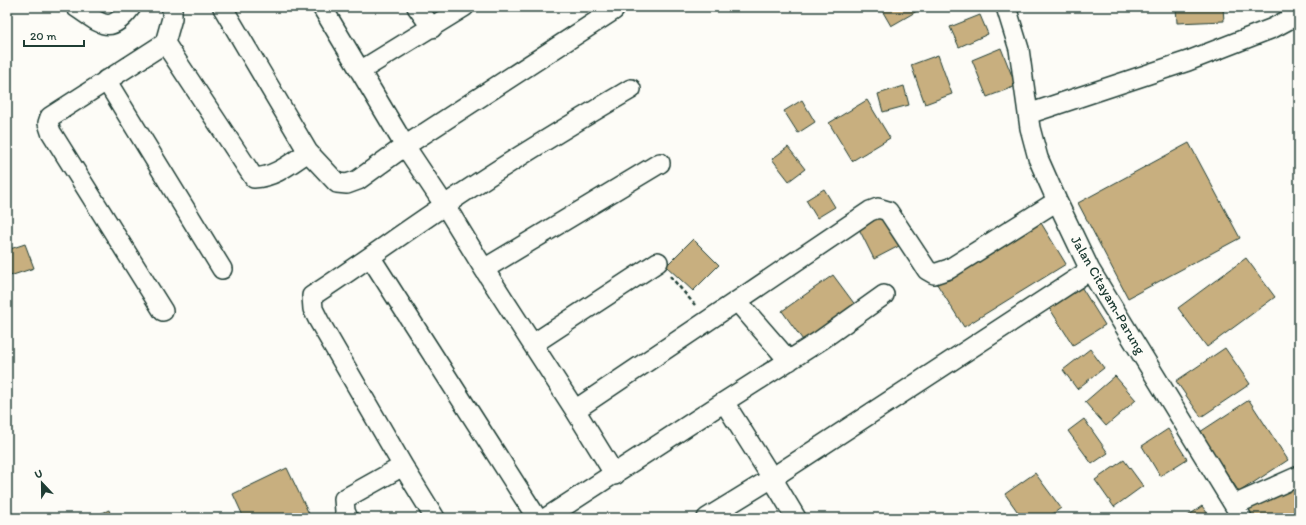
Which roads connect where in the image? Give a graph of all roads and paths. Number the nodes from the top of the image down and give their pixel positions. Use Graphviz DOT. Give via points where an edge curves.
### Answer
graph roads {
  1 [pos="76,7"];
  2 [pos="132,7"];
  3 [pos="172,7"];
  4 [pos="222,7"];
  5 [pos="322,7"];
  6 [pos="417,7"];
  7 [pos="464,7"];
  8 [pos="1006,7"];
  9 [pos="614,10"];
  10 [pos="1299,14"];
  11 [pos="432,28"];
  12 [pos="165,43"];
  13 [pos="360,71"];
  14 [pos="106,80"];
  15 [pos="631,89"];
  16 [pos="1028,114"];
  17 [pos="405,146"];
  18 [pos="308,152"];
  19 [pos="660,163"];
  20 [pos="1057,201"];
  21 [pos="445,205"];
  22 [pos="371,258"];
  23 [pos="658,262"];
  24 [pos="222,268"];
  25 [pos="484,270"];
  26 [pos="1090,270"];
  27 [pos="884,294"];
  28 [pos="737,301"];
  29 [pos="163,311"];
  30 [pos="708,320"];
  31 [pos="533,344"];
  32 [pos="789,361"];
  33 [pos="724,402"];
  34 [pos="575,410"];
  35 [pos="403,466"];
  36 [pos="615,475"];
  37 [pos="1299,476"];
  38 [pos="772,478"];
  39 [pos="1238,511"];
  40 [pos="348,518"];
  41 [pos="435,518"];
  42 [pos="537,518"];
  43 [pos="546,518"];
  44 [pos="707,518"];
  45 [pos="796,518"];
  1 -- 2 [label="street" via="103,25 121,20"];
  3 -- 12 [label="street" via="172,18"];
  4 -- 18 [label="street"];
  5 -- 13 [label="street"];
  6 -- 11 [label="street"];
  7 -- 11 [label="street"];
  8 -- 16 [label="street, Jalan Citayam-Parung" via="1019,49"];
  9 -- 17 [label="street"];
  10 -- 16 [label="street" via="1273,28 1188,61"];
  11 -- 13 [label="street"];
  12 -- 14 [label="street"];
  12 -- 18 [label="street" via="254,178 275,174"];
  13 -- 17 [label="street"];
  14 -- 24 [label="street"];
  14 -- 29 [label="street" via="50,117 48,123"];
  15 -- 21 [label="street" via="547,138"];
  16 -- 20 [label="street, Jalan Citayam-Parung" via="1038,158"];
  17 -- 18 [label="street" via="358,180 347,184 337,183"];
  17 -- 21 [label="street"];
  19 -- 25 [label="street"];
  20 -- 26 [label="street, Jalan Citayam-Parung"];
  20 -- 28 [label="street" via="949,269 934,274 927,270 888,212 878,208"];
  21 -- 22 [label="street"];
  21 -- 25 [label="street"];
  22 -- 35 [label="street" via="312,296 313,309"];
  22 -- 42 [label="street"];
  23 -- 30 [label="path"];
  23 -- 31 [label="street"];
  25 -- 31 [label="street"];
  26 -- 38 [label="street"];
  26 -- 39 [label="street, Jalan Citayam-Parung"];
  27 -- 32 [label="street"];
  28 -- 30 [label="street"];
  28 -- 32 [label="street"];
  30 -- 34 [label="street"];
  31 -- 34 [label="street"];
  32 -- 33 [label="street"];
  33 -- 36 [label="street"];
  33 -- 38 [label="street"];
  34 -- 36 [label="street"];
  35 -- 40 [label="street" via="344,499"];
  35 -- 41 [label="street"];
  36 -- 43 [label="street"];
  37 -- 39 [label="street"];
  38 -- 44 [label="street"];
  38 -- 45 [label="street"];
}
